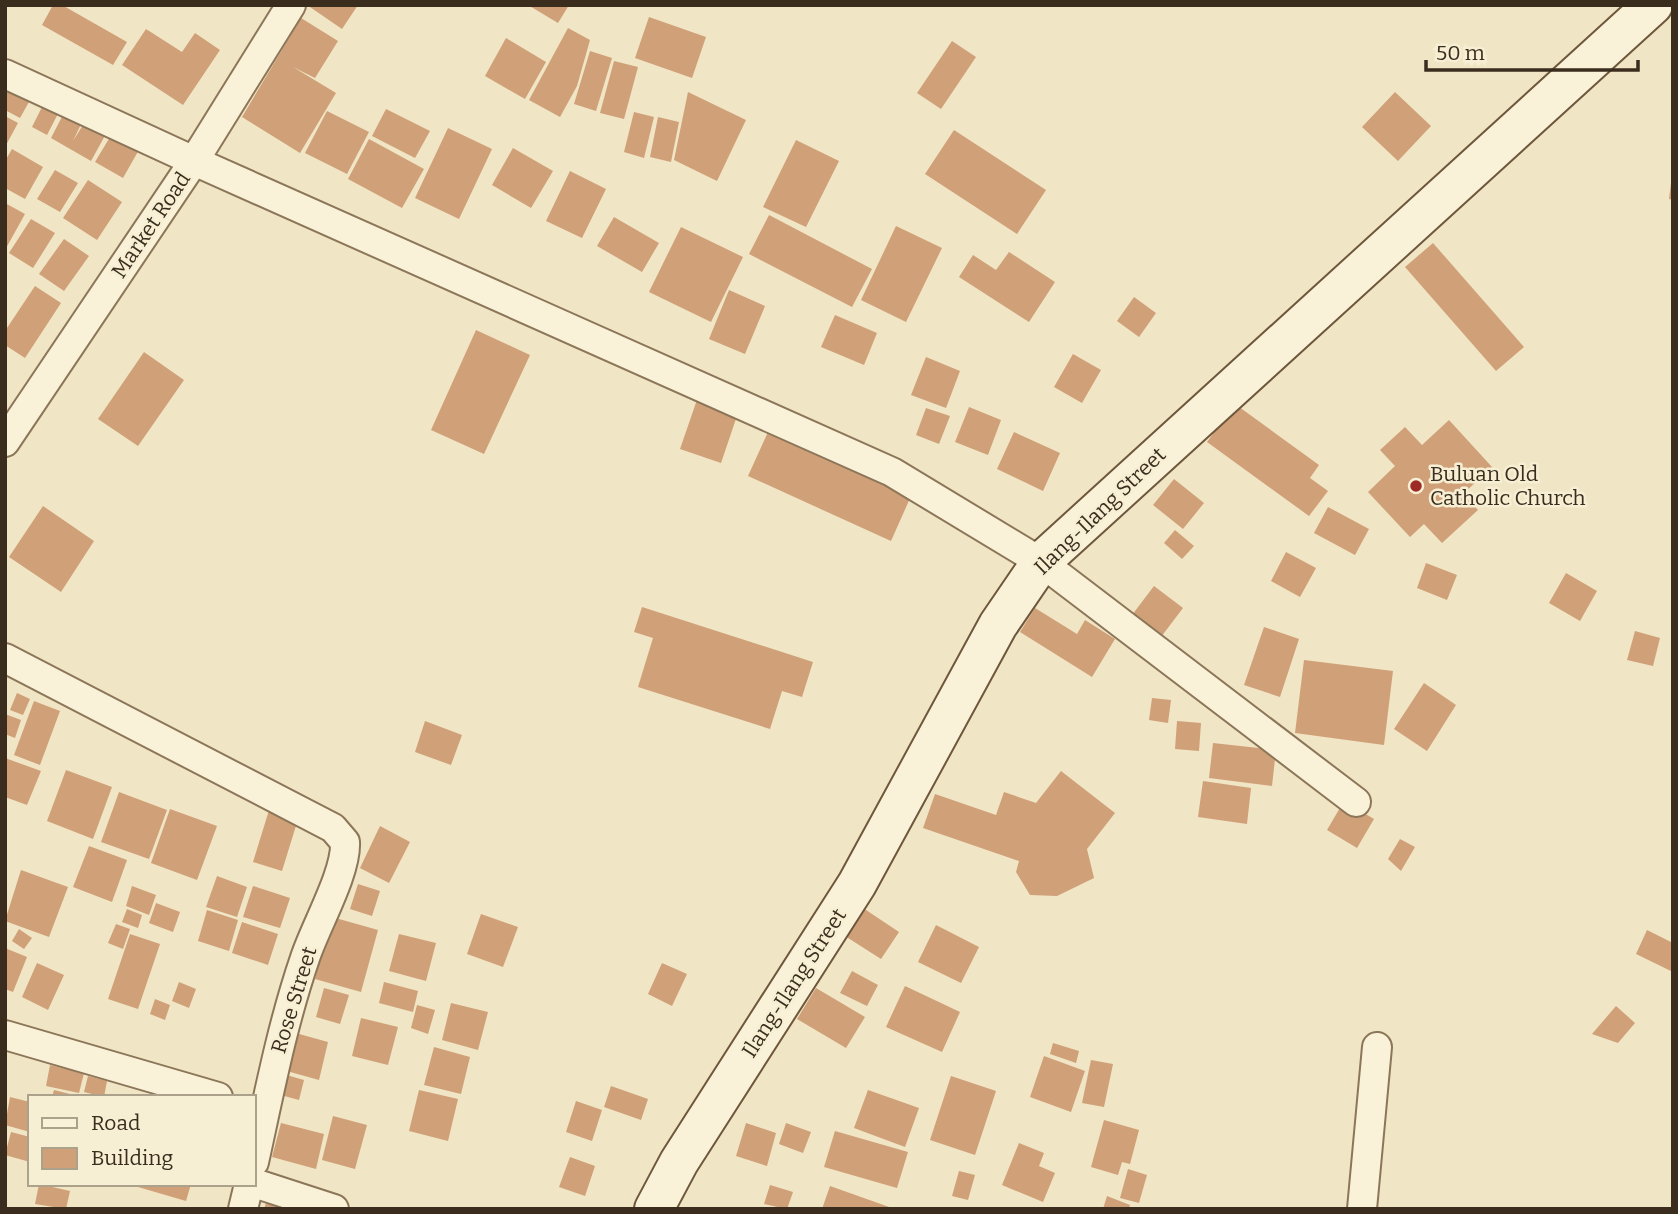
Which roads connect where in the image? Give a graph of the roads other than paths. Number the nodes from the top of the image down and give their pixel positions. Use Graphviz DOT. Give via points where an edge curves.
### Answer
graph roads {
  1 [pos="291,5"];
  2 [pos="1653,5"];
  3 [pos="5,74"];
  4 [pos="194,162"];
  5 [pos="5,442"];
  6 [pos="1041,562"];
  7 [pos="5,658"];
  8 [pos="1356,802"];
  9 [pos="5,1035"];
  10 [pos="1377,1047"];
  11 [pos="211,1095"];
  12 [pos="260,1109"];
  13 [pos="256,1144"];
  14 [pos="256,1184"];
  15 [pos="249,1186"];
  16 [pos="243,1209"];
  17 [pos="334,1209"];
  18 [pos="654,1209"];
  19 [pos="1363,1209"];
  1 -- 4 [label="street, Market Road"];
  2 -- 6 [label="main road, Ilang-Ilang Street"];
  3 -- 4 [label="street"];
  4 -- 5 [label="street, Market Road"];
  4 -- 6 [label="street" via="892,471"];
  6 -- 8 [label="street"];
  6 -- 18 [label="main road, Ilang-Ilang Street" via="998,625 857,884 679,1162"];
  7 -- 12 [label="street, Rose Street" via="333,828 345,842 344,860 305,957"];
  9 -- 11 [label="street"];
  10 -- 19 [label="street"];
  12 -- 13 [label="street, Rose Street"];
  14 -- 17 [label="street"];
  15 -- 16 [label="street"];
}
